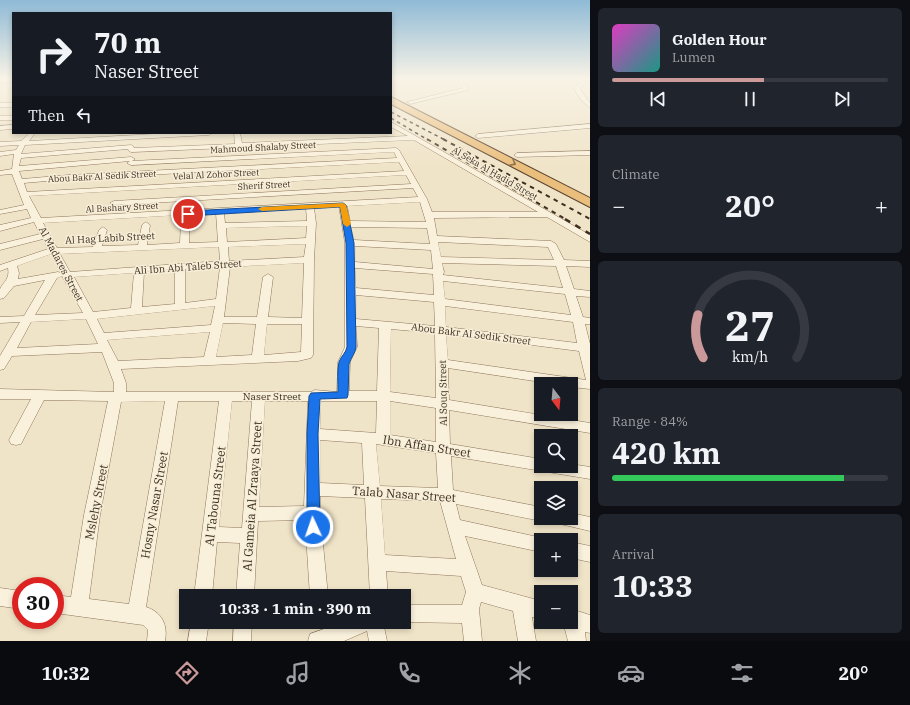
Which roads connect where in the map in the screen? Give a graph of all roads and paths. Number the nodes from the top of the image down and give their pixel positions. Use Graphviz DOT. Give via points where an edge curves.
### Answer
graph roads {
  1 [pos="406,108"];
  2 [pos="422,108"];
  3 [pos="0,111"];
  4 [pos="12,111"];
  5 [pos="0,118"];
  6 [pos="12,118"];
  7 [pos="590,126"];
  8 [pos="12,127"];
  9 [pos="393,127"];
  10 [pos="0,128"];
  11 [pos="31,134"];
  12 [pos="190,134"];
  13 [pos="237,134"];
  14 [pos="322,134"];
  15 [pos="353,134"];
  16 [pos="478,136"];
  17 [pos="131,137"];
  18 [pos="415,138"];
  19 [pos="294,140"];
  20 [pos="360,141"];
  21 [pos="326,142"];
  22 [pos="23,143"];
  23 [pos="0,144"];
  24 [pos="239,145"];
  25 [pos="131,148"];
  26 [pos="590,153"];
  27 [pos="0,154"];
  28 [pos="17,154"];
  29 [pos="299,154"];
  30 [pos="398,155"];
  31 [pos="517,156"];
  32 [pos="131,161"];
  33 [pos="303,165"];
  34 [pos="15,170"];
  35 [pos="408,172"];
  36 [pos="0,173"];
  37 [pos="131,174"];
  38 [pos="308,178"];
  39 [pos="20,181"];
  40 [pos="416,186"];
  41 [pos="116,189"];
  42 [pos="590,191"];
  43 [pos="312,192"];
  44 [pos="25,194"];
  45 [pos="423,200"];
  46 [pos="590,203"];
  47 [pos="114,204"];
  48 [pos="343,205"];
  49 [pos="29,206"];
  50 [pos="310,206"];
  51 [pos="0,212"];
  52 [pos="220,212"];
  53 [pos="547,215"];
  54 [pos="110,218"];
  55 [pos="38,220"];
  56 [pos="430,220"];
  57 [pos="185,221"];
  58 [pos="312,223"];
  59 [pos="347,224"];
  60 [pos="146,225"];
  61 [pos="221,226"];
  62 [pos="0,228"];
  63 [pos="103,230"];
  64 [pos="46,235"];
  65 [pos="590,239"];
  66 [pos="311,241"];
  67 [pos="222,243"];
  68 [pos="350,243"];
  69 [pos="434,243"];
  70 [pos="184,245"];
  71 [pos="0,247"];
  72 [pos="142,247"];
  73 [pos="98,249"];
  74 [pos="53,251"];
  75 [pos="309,260"];
  76 [pos="560,263"];
  77 [pos="11,264"];
  78 [pos="225,264"];
  79 [pos="590,264"];
  80 [pos="350,265"];
  81 [pos="180,266"];
  82 [pos="0,268"];
  83 [pos="139,270"];
  84 [pos="438,270"];
  85 [pos="67,274"];
  86 [pos="52,276"];
  87 [pos="268,277"];
  88 [pos="9,284"];
  89 [pos="351,291"];
  90 [pos="569,292"];
  91 [pos="590,294"];
  92 [pos="0,296"];
  93 [pos="440,301"];
  94 [pos="221,302"];
  95 [pos="180,306"];
  96 [pos="136,311"];
  97 [pos="90,316"];
  98 [pos="28,319"];
  99 [pos="578,319"];
  100 [pos="0,320"];
  101 [pos="262,320"];
  102 [pos="308,320"];
  103 [pos="590,321"];
  104 [pos="351,322"];
  105 [pos="217,324"];
  106 [pos="386,324"];
  107 [pos="441,330"];
  108 [pos="99,337"];
  109 [pos="105,348"];
  110 [pos="587,348"];
  111 [pos="9,352"];
  112 [pos="258,359"];
  113 [pos="209,361"];
  114 [pos="442,363"];
  115 [pos="114,365"];
  116 [pos="0,366"];
  117 [pos="590,377"];
  118 [pos="590,385"];
  119 [pos="0,394"];
  120 [pos="40,395"];
  121 [pos="343,395"];
  122 [pos="172,396"];
  123 [pos="226,396"];
  124 [pos="259,396"];
  125 [pos="315,396"];
  126 [pos="385,396"];
  127 [pos="117,397"];
  128 [pos="443,404"];
  129 [pos="590,428"];
  130 [pos="313,434"];
  131 [pos="376,438"];
  132 [pos="16,440"];
  133 [pos="443,448"];
  134 [pos="534,464"];
  135 [pos="578,471"];
  136 [pos="590,473"];
  137 [pos="313,489"];
  138 [pos="371,490"];
  139 [pos="446,494"];
  140 [pos="312,513"];
  141 [pos="534,513"];
  142 [pos="251,514"];
  143 [pos="578,521"];
  144 [pos="590,524"];
  145 [pos="454,526"];
  146 [pos="210,534"];
  147 [pos="250,536"];
  148 [pos="534,543"];
  149 [pos="578,551"];
  150 [pos="590,554"];
  151 [pos="376,562"];
  152 [pos="468,568"];
  153 [pos="204,589"];
  154 [pos="246,589"];
  155 [pos="318,589"];
  156 [pos="378,589"];
  157 [pos="475,592"];
  158 [pos="0,597"];
  159 [pos="12,599"];
  160 [pos="521,604"];
  161 [pos="64,605"];
  162 [pos="79,607"];
  163 [pos="534,608"];
  164 [pos="136,614"];
  165 [pos="411,614"];
  166 [pos="470,614"];
  167 [pos="199,629"];
  168 [pos="243,629"];
  169 [pos="349,629"];
  170 [pos="375,629"];
  171 [pos="578,629"];
  172 [pos="156,641"];
  173 [pos="197,641"];
  174 [pos="242,641"];
  175 [pos="317,641"];
  176 [pos="378,641"];
  177 [pos="473,641"];
  178 [pos="527,641"];
  179 [pos="578,641"];
  1 -- 46 [label="highway, one-way"];
  2 -- 16 [label="highway"];
  3 -- 4 [label="street"];
  5 -- 6 [label="street"];
  7 -- 16 [label="street"];
  8 -- 10 [label="street"];
  9 -- 18 [label="street, Al Seka Al Hadid Street"];
  11 -- 22 [label="street"];
  12 -- 17 [label="street"];
  13 -- 24 [label="street"];
  14 -- 21 [label="street"];
  15 -- 20 [label="street"];
  16 -- 31 [label="highway"];
  17 -- 22 [label="street"];
  17 -- 25 [label="street"];
  18 -- 20 [label="street"];
  18 -- 53 [label="street, Al Seka Al Hadid Street"];
  19 -- 21 [label="street"];
  19 -- 24 [label="street"];
  19 -- 29 [label="street"];
  20 -- 21 [label="street"];
  22 -- 23 [label="street"];
  22 -- 28 [label="street"];
  24 -- 25 [label="street"];
  25 -- 28 [label="street"];
  25 -- 32 [label="street"];
  26 -- 31 [label="street"];
  27 -- 28 [label="street"];
  28 -- 34 [label="street"];
  29 -- 30 [label="street, Mahmoud Shalaby Street"];
  29 -- 32 [label="street, Mahmoud Shalaby Street"];
  29 -- 33 [label="street"];
  30 -- 33 [label="street, Abou Bakr Al Sedik Street"];
  30 -- 35 [label="street, Al Souq Street"];
  31 -- 42 [label="highway"];
  32 -- 34 [label="street, Mahmoud Shalaby Street"];
  32 -- 37 [label="street"];
  33 -- 37 [label="street, Abou Bakr Al Sedik Street"];
  33 -- 38 [label="street"];
  34 -- 36 [label="street, Mahmoud Shalaby Street"];
  34 -- 39 [label="street, Al Madares Street"];
  35 -- 38 [label="street, Velal Al Zohor Street"];
  35 -- 40 [label="street, Al Souq Street"];
  37 -- 39 [label="street, Abou Bakr Al Sedik Street"];
  38 -- 41 [label="street, Velal Al Zohor Street"];
  38 -- 43 [label="street"];
  39 -- 44 [label="street, Al Madares Street"];
  40 -- 43 [label="street, Sherif Street"];
  40 -- 45 [label="street, Al Souq Street"];
  41 -- 44 [label="street, Velal Al Zohor Street"];
  41 -- 47 [label="street"];
  43 -- 47 [label="street, Sherif Street"];
  44 -- 49 [label="street, Al Madares Street"];
  45 -- 48 [label="street, Al Bashary Street"];
  45 -- 56 [label="street, Al Souq Street"];
  47 -- 54 [label="street"];
  48 -- 50 [label="street, Al Bashary Street"];
  48 -- 59 [label="street"];
  49 -- 51 [label="street"];
  49 -- 55 [label="street, Al Madares Street"];
  50 -- 52 [label="street, Al Bashary Street"];
  50 -- 58 [label="street"];
  52 -- 54 [label="street, Al Bashary Street"];
  52 -- 61 [label="street"];
  53 -- 56 [label="street"];
  53 -- 65 [label="street, Al Seka Al Hadid Street"];
  54 -- 55 [label="street, Al Bashary Street"];
  55 -- 62 [label="street, Al Bashary Street"];
  55 -- 64 [label="street, Al Madares Street"];
  56 -- 59 [label="street"];
  56 -- 69 [label="street, Al Souq Street"];
  57 -- 70 [label="street"];
  58 -- 61 [label="street"];
  58 -- 66 [label="street"];
  59 -- 68 [label="street"];
  60 -- 72 [label="street"];
  61 -- 67 [label="street"];
  63 -- 73 [label="street"];
  64 -- 71 [label="street"];
  64 -- 74 [label="street, Al Madares Street"];
  66 -- 67 [label="street, Al Hag Labib Street"];
  66 -- 75 [label="street"];
  67 -- 70 [label="street, Al Hag Labib Street"];
  67 -- 78 [label="street"];
  68 -- 69 [label="street"];
  68 -- 80 [label="street"];
  69 -- 76 [label="street" via="551,244"];
  69 -- 84 [label="street, Al Souq Street"];
  70 -- 72 [label="street, Al Hag Labib Street"];
  72 -- 73 [label="street, Al Hag Labib Street"];
  73 -- 74 [label="street, Al Hag Labib Street"];
  74 -- 77 [label="street, Al Hag Labib Street"];
  74 -- 85 [label="street, Al Madares Street"];
  75 -- 78 [label="street, Ali Ibn Abi Taleb Street"];
  75 -- 102 [label="street"];
  76 -- 79 [label="street"];
  76 -- 84 [label="street"];
  76 -- 90 [label="street"];
  77 -- 82 [label="street, Al Hag Labib Street"];
  77 -- 88 [label="street" via="15,270 15,277"];
  78 -- 81 [label="street, Ali Ibn Abi Taleb Street"];
  78 -- 94 [label="street"];
  80 -- 84 [label="street"];
  80 -- 89 [label="street"];
  81 -- 83 [label="street, Ali Ibn Abi Taleb Street"];
  81 -- 95 [label="street"];
  83 -- 85 [label="street, Ali Ibn Abi Taleb Street"];
  83 -- 96 [label="street"];
  84 -- 90 [label="street"];
  84 -- 93 [label="street, Al Souq Street"];
  85 -- 86 [label="street, Ali Ibn Abi Taleb Street"];
  85 -- 97 [label="street, Al Madares Street"];
  86 -- 88 [label="street, Ali Ibn Abi Taleb Street"];
  86 -- 98 [label="street"];
  87 -- 101 [label="street"];
  88 -- 92 [label="street"];
  89 -- 93 [label="street"];
  89 -- 104 [label="street"];
  90 -- 91 [label="street"];
  90 -- 99 [label="street"];
  93 -- 99 [label="street"];
  93 -- 107 [label="street, Al Souq Street"];
  94 -- 95 [label="street"];
  94 -- 105 [label="street"];
  95 -- 96 [label="street"];
  96 -- 97 [label="street"];
  97 -- 98 [label="street"];
  97 -- 108 [label="street, Al Madares Street"];
  98 -- 100 [label="street"];
  98 -- 111 [label="street"];
  99 -- 103 [label="street"];
  99 -- 110 [label="street"];
  101 -- 102 [label="street"];
  101 -- 105 [label="street"];
  101 -- 112 [label="street"];
  102 -- 112 [label="street" via="307,355"];
  104 -- 106 [label="street, Abou Bakr Al Sedik Street"];
  104 -- 121 [label="street" via="351,347 345,358"];
  105 -- 108 [label="street"];
  105 -- 113 [label="street"];
  106 -- 107 [label="street, Abou Bakr Al Sedik Street"];
  106 -- 126 [label="street"];
  107 -- 110 [label="street, Abou Bakr Al Sedik Street"];
  107 -- 114 [label="street, Al Souq Street"];
  108 -- 109 [label="street, Al Madares Street"];
  109 -- 111 [label="street"];
  109 -- 115 [label="street, Al Madares Street"];
  110 -- 117 [label="street"];
  111 -- 116 [label="street"];
  112 -- 113 [label="street"];
  113 -- 115 [label="street"];
  114 -- 118 [label="street"];
  114 -- 128 [label="street, Al Souq Street"];
  115 -- 127 [label="street, Al Madares Street" via="120,383"];
  119 -- 120 [label="street, Naser Street"];
  120 -- 127 [label="street, Naser Street"];
  120 -- 132 [label="street"];
  121 -- 125 [label="street, Naser Street"];
  121 -- 126 [label="street, Naser Street"];
  122 -- 123 [label="street, Naser Street"];
  122 -- 127 [label="street, Naser Street"];
  122 -- 164 [label="street, Hosny Nasar Street"];
  123 -- 124 [label="street, Naser Street"];
  123 -- 146 [label="street, Al Tabouna Street"];
  124 -- 125 [label="street, Naser Street"];
  124 -- 142 [label="street, Al Gameia Al Zraaya Street"];
  125 -- 130 [label="street"];
  126 -- 128 [label="street, Naser Street"];
  126 -- 131 [label="street"];
  127 -- 162 [label="street, Mslehy Street" via="92,515"];
  128 -- 129 [label="street, Naser Street"];
  128 -- 133 [label="street, Al Souq Street"];
  130 -- 131 [label="street, Ibn Affan Street"];
  130 -- 137 [label="street"];
  131 -- 133 [label="street, Ibn Affan Street"];
  131 -- 138 [label="street"];
  133 -- 134 [label="street, Ibn Affan Street"];
  133 -- 139 [label="street, Al Souq Street"];
  135 -- 136 [label="street"];
  137 -- 138 [label="street, Talab Nasar Street"];
  137 -- 140 [label="street"];
  138 -- 139 [label="street, Talab Nasar Street"];
  138 -- 151 [label="street"];
  139 -- 141 [label="street, Talab Nasar Street"];
  139 -- 145 [label="street, Al Souq Street"];
  140 -- 142 [label="street"];
  140 -- 155 [label="street"];
  142 -- 147 [label="street, Al Gameia Al Zraaya Street"];
  143 -- 144 [label="street"];
  145 -- 148 [label="street"];
  145 -- 152 [label="street, Al Souq Street"];
  146 -- 147 [label="street"];
  146 -- 153 [label="street, Al Tabouna Street"];
  147 -- 154 [label="street, Al Gameia Al Zraaya Street"];
  149 -- 150 [label="street"];
  151 -- 152 [label="street"];
  151 -- 156 [label="street"];
  152 -- 157 [label="street, Al Souq Street"];
  157 -- 160 [label="street"];
  157 -- 166 [label="street, Al Souq Street"];
  158 -- 159 [label="street"];
  160 -- 163 [label="street"];
  160 -- 178 [label="street"];
  161 -- 162 [label="street"];
  162 -- 164 [label="street"];
  164 -- 172 [label="street" via="147,616 156,623"];
  165 -- 166 [label="street"];
  166 -- 177 [label="street, Al Souq Street"];
  167 -- 173 [label="street"];
  168 -- 174 [label="street"];
  169 -- 175 [label="street"];
  170 -- 176 [label="street"];
  171 -- 179 [label="street"];
}
